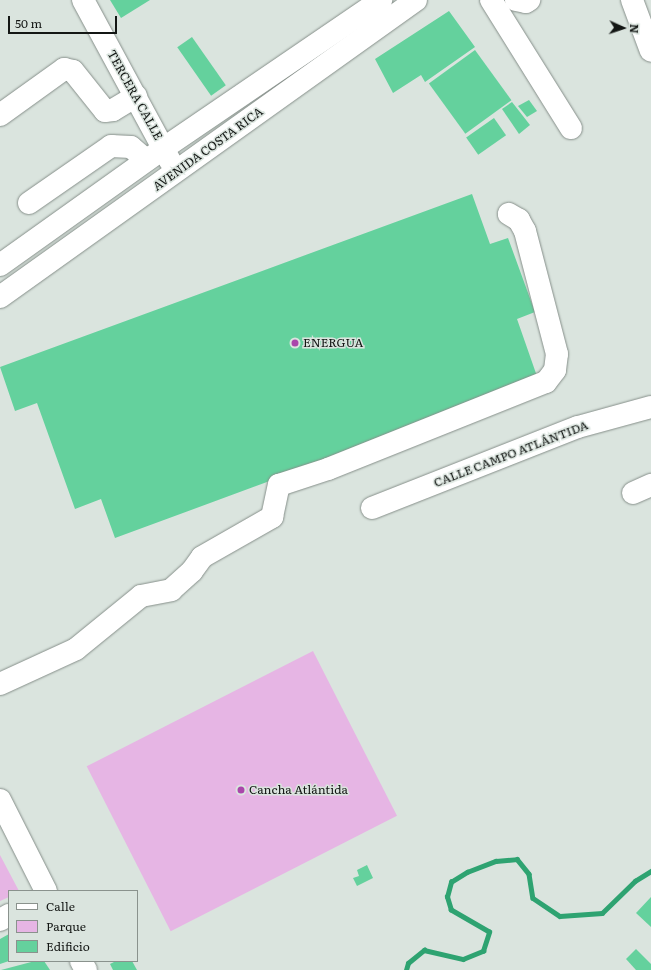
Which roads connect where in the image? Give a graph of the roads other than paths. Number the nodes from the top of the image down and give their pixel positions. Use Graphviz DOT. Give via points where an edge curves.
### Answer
graph roads {
  1 [pos="83,0"];
  2 [pos="381,0"];
  3 [pos="416,0"];
  4 [pos="491,0"];
  5 [pos="516,0"];
  6 [pos="529,0"];
  7 [pos="632,0"];
  8 [pos="651,51"];
  9 [pos="136,96"];
  10 [pos="0,115"];
  11 [pos="571,128"];
  12 [pos="155,154"];
  13 [pos="176,172"];
  14 [pos="29,203"];
  15 [pos="509,214"];
  16 [pos="0,265"];
  17 [pos="0,296"];
  18 [pos="651,407"];
  19 [pos="372,508"];
  20 [pos="0,684"];
  21 [pos="0,800"];
  22 [pos="45,890"];
  1 -- 9 [label="street, TERCERA CALLE"];
  2 -- 12 [label="street, AVENIDA COSTA RICA"];
  3 -- 13 [label="street, AVENIDA COSTA RICA"];
  4 -- 11 [label="street"];
  5 -- 6 [label="street"];
  7 -- 8 [label="street"];
  9 -- 10 [label="street" via="113,110 105,111 73,71 64,68"];
  9 -- 12 [label="street, TERCERA CALLE"];
  12 -- 13 [label="street, TERCERA CALLE"];
  12 -- 14 [label="street" via="131,147 111,146"];
  12 -- 16 [label="street, AVENIDA COSTA RICA"];
  13 -- 17 [label="street, AVENIDA COSTA RICA"];
  15 -- 20 [label="street" via="519,220 526,231 557,354 555,370 546,382 328,469 279,485 272,517 202,557 192,571 171,590 135,599 76,650"];
  18 -- 19 [label="street, CALLE CAMPO ATLÁNTIDA" via="578,427"];
  21 -- 22 [label="street"];
}
